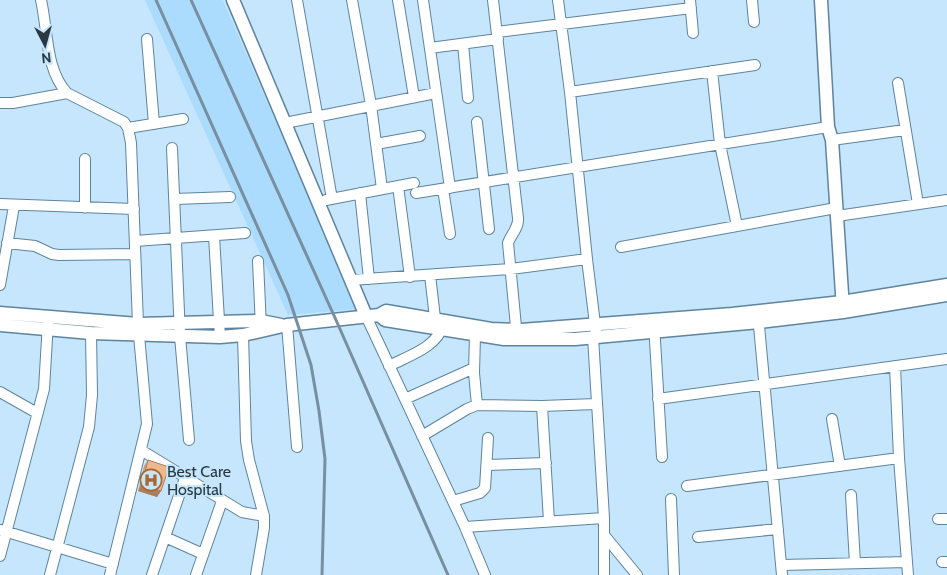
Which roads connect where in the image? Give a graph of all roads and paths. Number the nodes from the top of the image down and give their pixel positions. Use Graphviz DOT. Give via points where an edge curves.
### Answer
graph roads {
  1 [pos="41,0"];
  2 [pos="233,0"];
  3 [pos="298,0"];
  4 [pos="352,0"];
  5 [pos="398,0"];
  6 [pos="423,0"];
  7 [pos="493,0"];
  8 [pos="558,0"];
  9 [pos="752,0"];
  10 [pos="821,0"];
  11 [pos="690,4"];
  12 [pos="754,22"];
  13 [pos="562,24"];
  14 [pos="694,33"];
  15 [pos="498,36"];
  16 [pos="147,39"];
  17 [pos="463,44"];
  18 [pos="430,48"];
  19 [pos="755,65"];
  20 [pos="712,72"];
  21 [pos="898,83"];
  22 [pos="570,92"];
  23 [pos="67,93"];
  24 [pos="436,93"];
  25 [pos="414,97"];
  26 [pos="468,98"];
  27 [pos="0,103"];
  28 [pos="371,105"];
  29 [pos="318,116"];
  30 [pos="183,119"];
  31 [pos="477,122"];
  32 [pos="285,123"];
  33 [pos="154,124"];
  34 [pos="128,128"];
  35 [pos="905,130"];
  36 [pos="830,133"];
  37 [pos="420,136"];
  38 [pos="376,144"];
  39 [pos="720,144"];
  40 [pos="172,148"];
  41 [pos="85,159"];
  42 [pos="579,167"];
  43 [pos="512,178"];
  44 [pos="483,182"];
  45 [pos="414,183"];
  46 [pos="398,186"];
  47 [pos="446,188"];
  48 [pos="382,189"];
  49 [pos="360,193"];
  50 [pos="416,194"];
  51 [pos="230,197"];
  52 [pos="332,198"];
  53 [pos="175,199"];
  54 [pos="947,200"];
  55 [pos="317,202"];
  56 [pos="0,204"];
  57 [pos="918,204"];
  58 [pos="14,206"];
  59 [pos="85,208"];
  60 [pos="134,209"];
  61 [pos="837,212"];
  62 [pos="737,226"];
  63 [pos="489,229"];
  64 [pos="245,234"];
  65 [pos="450,234"];
  66 [pos="214,236"];
  67 [pos="177,238"];
  68 [pos="136,241"];
  69 [pos="8,243"];
  70 [pos="621,247"];
  71 [pos="136,254"];
  72 [pos="587,259"];
  73 [pos="258,261"];
  74 [pos="511,269"];
  75 [pos="430,275"];
  76 [pos="410,276"];
  77 [pos="369,279"];
  78 [pos="351,280"];
  79 [pos="0,285"];
  80 [pos="946,290"];
  81 [pos="842,307"];
  82 [pos="0,313"];
  83 [pos="373,316"];
  84 [pos="758,317"];
  85 [pos="219,322"];
  86 [pos="48,323"];
  87 [pos="440,323"];
  88 [pos="285,325"];
  89 [pos="0,326"];
  90 [pos="261,326"];
  91 [pos="654,326"];
  92 [pos="139,330"];
  93 [pos="180,330"];
  94 [pos="91,333"];
  95 [pos="595,333"];
  96 [pos="516,334"];
  97 [pos="243,335"];
  98 [pos="475,335"];
  99 [pos="220,336"];
  100 [pos="947,359"];
  101 [pos="389,366"];
  102 [pos="895,366"];
  103 [pos="474,368"];
  104 [pos="765,385"];
  105 [pos="0,392"];
  106 [pos="405,399"];
  107 [pos="658,399"];
  108 [pos="596,404"];
  109 [pos="477,405"];
  110 [pos="542,406"];
  111 [pos="37,413"];
  112 [pos="832,418"];
  113 [pos="422,436"];
  114 [pos="488,438"];
  115 [pos="189,440"];
  116 [pos="297,447"];
  117 [pos="141,450"];
  118 [pos="662,456"];
  119 [pos="898,458"];
  120 [pos="546,463"];
  121 [pos="487,465"];
  122 [pos="840,466"];
  123 [pos="773,474"];
  124 [pos="185,478"];
  125 [pos="687,486"];
  126 [pos="851,495"];
  127 [pos="671,500"];
  128 [pos="222,501"];
  129 [pos="453,501"];
  130 [pos="264,516"];
  131 [pos="604,518"];
  132 [pos="549,521"];
  133 [pos="465,526"];
  134 [pos="778,529"];
  135 [pos="3,531"];
  136 [pos="604,536"];
  137 [pos="165,537"];
  138 [pos="698,537"];
  139 [pos="57,547"];
  140 [pos="204,554"];
  141 [pos="0,556"];
  142 [pos="907,562"];
  143 [pos="855,563"];
  144 [pos="113,564"];
  145 [pos="782,570"];
  146 [pos="50,575"];
  147 [pos="110,575"];
  148 [pos="152,575"];
  149 [pos="196,575"];
  150 [pos="256,575"];
  151 [pos="485,575"];
  152 [pos="604,575"];
  153 [pos="638,575"];
  154 [pos="674,575"];
  155 [pos="908,575"];
  1 -- 23 [label="street" via="51,66"];
  2 -- 32 [label="street"];
  3 -- 29 [label="street"];
  4 -- 28 [label="street"];
  5 -- 25 [label="street"];
  6 -- 18 [label="street"];
  7 -- 15 [label="street"];
  8 -- 13 [label="street"];
  9 -- 12 [label="street"];
  10 -- 36 [label="street"];
  11 -- 13 [label="street"];
  11 -- 14 [label="street"];
  13 -- 15 [label="street"];
  13 -- 22 [label="street"];
  15 -- 17 [label="street"];
  15 -- 43 [label="street"];
  16 -- 33 [label="street"];
  17 -- 18 [label="street"];
  17 -- 26 [label="street"];
  18 -- 24 [label="street"];
  19 -- 20 [label="street"];
  20 -- 22 [label="street"];
  20 -- 39 [label="street"];
  21 -- 35 [label="street"];
  22 -- 42 [label="street"];
  23 -- 27 [label="street"];
  23 -- 34 [label="street" via="124,122"];
  24 -- 25 [label="street"];
  24 -- 47 [label="street"];
  25 -- 28 [label="street"];
  28 -- 29 [label="street"];
  28 -- 38 [label="street"];
  29 -- 32 [label="street"];
  29 -- 52 [label="street"];
  30 -- 33 [label="street"];
  31 -- 44 [label="street"];
  32 -- 55 [label="street"];
  33 -- 34 [label="street"];
  34 -- 60 [label="street"];
  35 -- 36 [label="street"];
  35 -- 57 [label="street"];
  36 -- 39 [label="street"];
  36 -- 61 [label="street"];
  37 -- 38 [label="street"];
  38 -- 48 [label="street"];
  39 -- 42 [label="street"];
  39 -- 62 [label="street"];
  40 -- 53 [label="street"];
  41 -- 59 [label="street"];
  42 -- 43 [label="street"];
  42 -- 72 [label="street"];
  43 -- 44 [label="street"];
  43 -- 74 [label="street" via="518,222 508,244"];
  44 -- 47 [label="street"];
  44 -- 63 [label="street"];
  45 -- 46 [label="street"];
  46 -- 48 [label="street"];
  46 -- 76 [label="street"];
  47 -- 50 [label="street"];
  47 -- 65 [label="street"];
  48 -- 49 [label="street"];
  49 -- 52 [label="street"];
  49 -- 77 [label="street"];
  51 -- 53 [label="street"];
  52 -- 55 [label="street"];
  53 -- 67 [label="street"];
  54 -- 57 [label="street"];
  55 -- 78 [label="street"];
  56 -- 58 [label="street"];
  57 -- 61 [label="street"];
  58 -- 59 [label="street"];
  58 -- 69 [label="street"];
  59 -- 60 [label="street"];
  60 -- 68 [label="street"];
  61 -- 62 [label="street"];
  61 -- 81 [label="street"];
  62 -- 70 [label="street"];
  64 -- 66 [label="street"];
  66 -- 67 [label="street"];
  66 -- 85 [label="street"];
  67 -- 68 [label="street"];
  67 -- 93 [label="street"];
  68 -- 71 [label="street"];
  69 -- 71 [label="street" via="35,246 59,255"];
  69 -- 79 [label="street"];
  71 -- 92 [label="street"];
  72 -- 74 [label="street"];
  72 -- 95 [label="street"];
  73 -- 90 [label="street"];
  74 -- 75 [label="street"];
  74 -- 96 [label="street"];
  75 -- 76 [label="street"];
  75 -- 87 [label="street"];
  76 -- 77 [label="street"];
  77 -- 78 [label="street"];
  78 -- 83 [label="street"];
  80 -- 81 [label="street"];
  81 -- 84 [label="street"];
  82 -- 86 [label="street"];
  83 -- 87 [label="street" via="385,320"];
  83 -- 88 [label="street"];
  83 -- 101 [label="street"];
  84 -- 91 [label="street"];
  84 -- 104 [label="street"];
  85 -- 90 [label="street"];
  85 -- 93 [label="street"];
  85 -- 99 [label="street"];
  86 -- 89 [label="street"];
  86 -- 92 [label="street"];
  86 -- 94 [label="street"];
  86 -- 111 [label="street" via="44,389"];
  87 -- 96 [label="street"];
  87 -- 98 [label="street"];
  87 -- 101 [label="street" via="437,338 428,347"];
  88 -- 90 [label="street"];
  88 -- 116 [label="street"];
  90 -- 97 [label="street"];
  91 -- 95 [label="street"];
  91 -- 107 [label="street"];
  92 -- 93 [label="street"];
  92 -- 94 [label="street"];
  92 -- 117 [label="street" via="147,416"];
  93 -- 99 [label="street"];
  93 -- 115 [label="street"];
  94 -- 139 [label="street" via="90,427"];
  95 -- 96 [label="street"];
  95 -- 108 [label="street"];
  96 -- 98 [label="street" via="504,339"];
  97 -- 99 [label="street"];
  97 -- 130 [label="street" via="246,441"];
  98 -- 103 [label="street"];
  100 -- 102 [label="street"];
  101 -- 106 [label="street"];
  102 -- 104 [label="street"];
  102 -- 119 [label="street"];
  103 -- 106 [label="street"];
  103 -- 109 [label="street"];
  104 -- 107 [label="street"];
  104 -- 123 [label="street"];
  105 -- 111 [label="street"];
  106 -- 113 [label="street"];
  107 -- 118 [label="street"];
  108 -- 110 [label="street"];
  108 -- 131 [label="street"];
  109 -- 110 [label="street"];
  109 -- 113 [label="street"];
  110 -- 120 [label="street"];
  111 -- 135 [label="street"];
  112 -- 122 [label="street"];
  113 -- 129 [label="street"];
  114 -- 121 [label="street"];
  117 -- 124 [label="street"];
  117 -- 144 [label="street"];
  119 -- 122 [label="street"];
  119 -- 142 [label="street"];
  120 -- 121 [label="street"];
  120 -- 132 [label="street"];
  121 -- 129 [label="street" via="483,490"];
  122 -- 123 [label="street"];
  123 -- 125 [label="street"];
  123 -- 134 [label="street"];
  124 -- 128 [label="street"];
  124 -- 137 [label="street"];
  126 -- 143 [label="street"];
  127 -- 154 [label="street"];
  128 -- 130 [label="street" via="246,514"];
  128 -- 140 [label="street"];
  129 -- 133 [label="street"];
  130 -- 150 [label="street"];
  131 -- 132 [label="street"];
  131 -- 136 [label="street"];
  132 -- 133 [label="street"];
  133 -- 151 [label="street"];
  134 -- 138 [label="street"];
  134 -- 145 [label="street"];
  135 -- 139 [label="street"];
  135 -- 141 [label="street"];
  136 -- 152 [label="street"];
  136 -- 153 [label="street"];
  137 -- 140 [label="street"];
  137 -- 148 [label="street"];
  139 -- 144 [label="street"];
  139 -- 146 [label="street"];
  140 -- 149 [label="street"];
  142 -- 143 [label="street"];
  142 -- 155 [label="street"];
  143 -- 145 [label="street"];
  144 -- 147 [label="street"];
}
